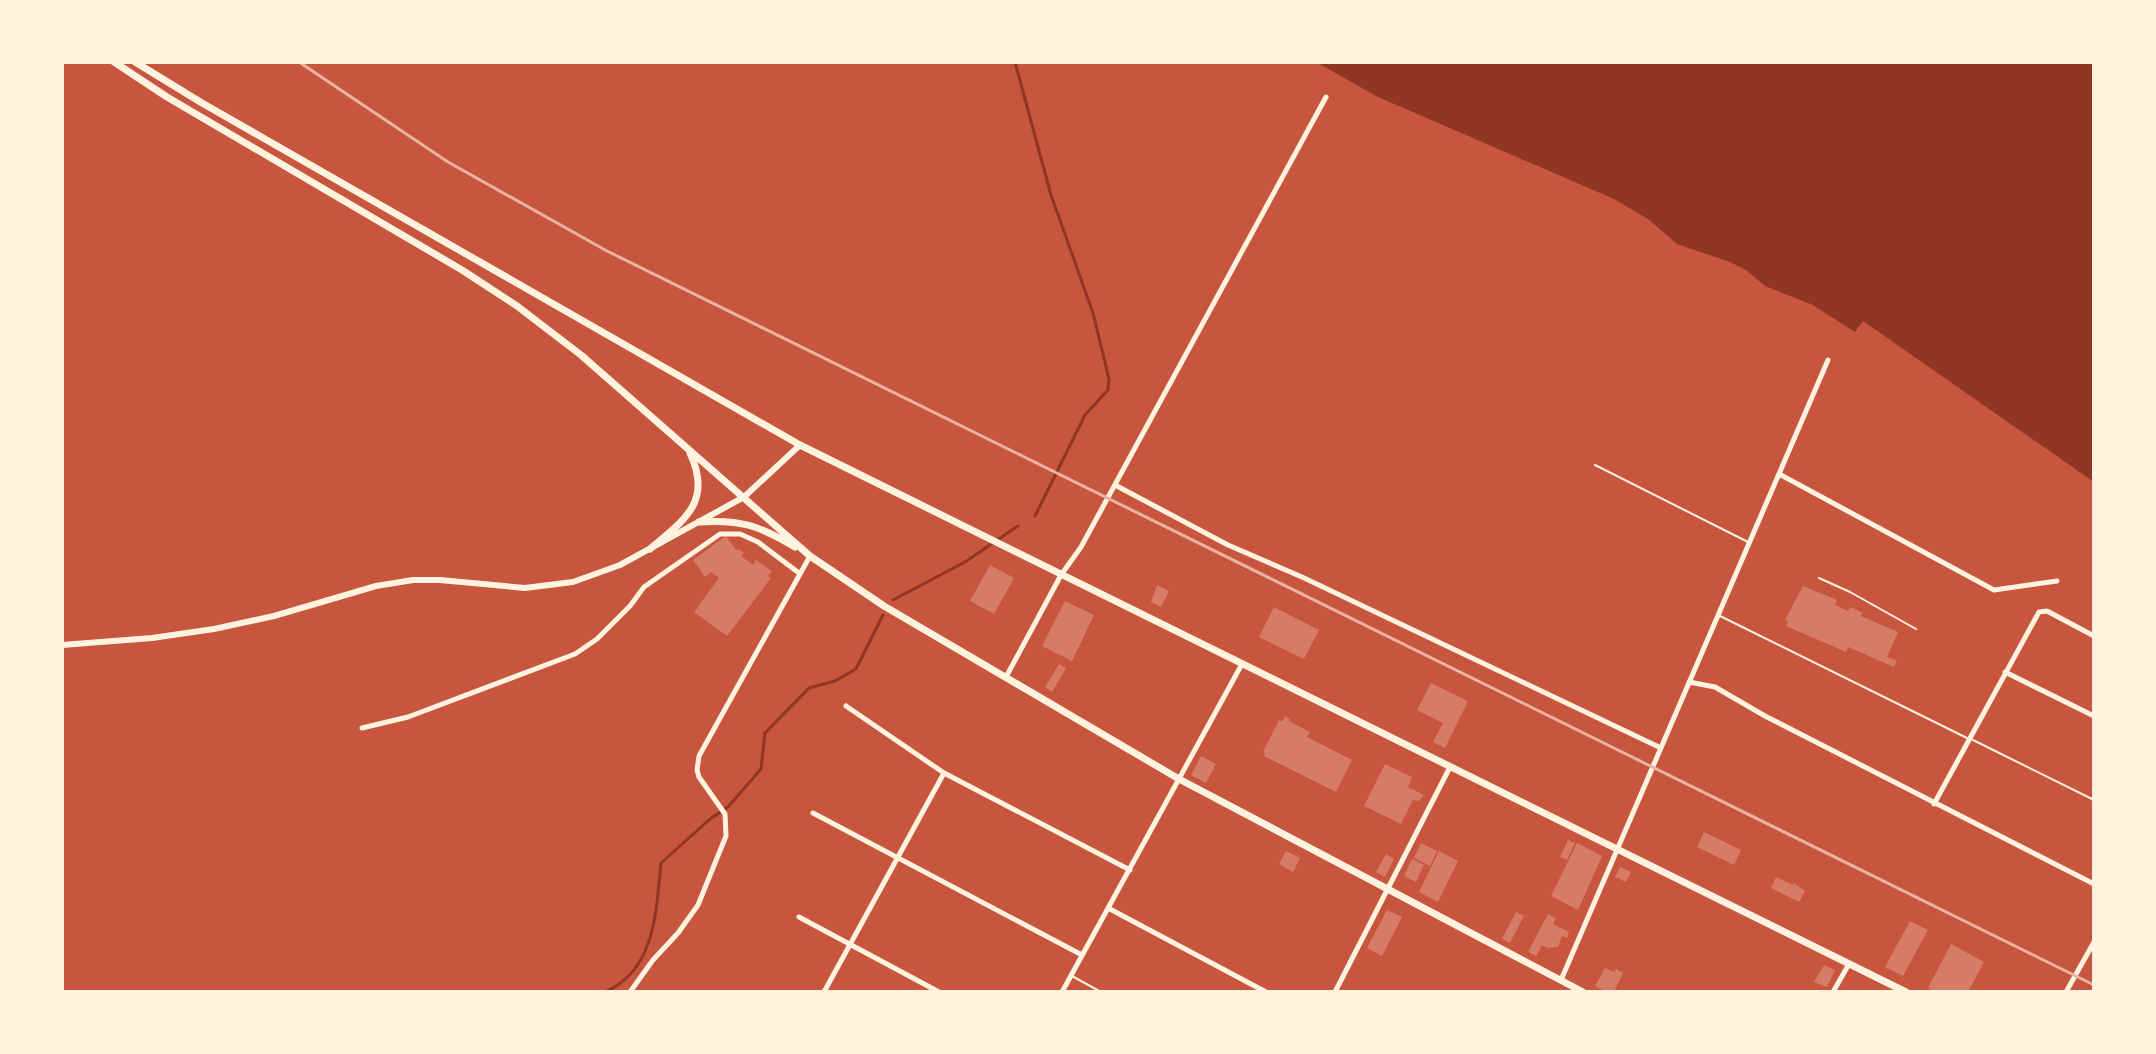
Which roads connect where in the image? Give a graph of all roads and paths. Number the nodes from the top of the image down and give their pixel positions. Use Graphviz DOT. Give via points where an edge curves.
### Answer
graph roads {
  1 [pos="114,62"];
  2 [pos="135,62"];
  3 [pos="1326,97"];
  4 [pos="506,277"];
  5 [pos="498,293"];
  6 [pos="1828,360"];
  7 [pos="800,445"];
  8 [pos="687,448"];
  9 [pos="1595,465"];
  10 [pos="1779,474"];
  11 [pos="1115,485"];
  12 [pos="744,497"];
  13 [pos="699,522"];
  14 [pos="1749,543"];
  15 [pos="650,549"];
  16 [pos="810,556"];
  17 [pos="799,573"];
  18 [pos="1061,575"];
  19 [pos="1819,578"];
  20 [pos="2057,581"];
  21 [pos="1718,615"];
  22 [pos="1916,629"];
  23 [pos="2094,636"];
  24 [pos="62,645"];
  25 [pos="1242,664"];
  26 [pos="2005,672"];
  27 [pos="1005,678"];
  28 [pos="1689,682"];
  29 [pos="846,706"];
  30 [pos="2094,716"];
  31 [pos="362,728"];
  32 [pos="1970,739"];
  33 [pos="1661,748"];
  34 [pos="1450,767"];
  35 [pos="944,773"];
  36 [pos="1179,779"];
  37 [pos="2094,800"];
  38 [pos="1934,804"];
  39 [pos="813,813"];
  40 [pos="1617,849"];
  41 [pos="898,858"];
  42 [pos="1130,870"];
  43 [pos="2094,884"];
  44 [pos="1388,890"];
  45 [pos="1108,908"];
  46 [pos="799,917"];
  47 [pos="2094,942"];
  48 [pos="850,945"];
  49 [pos="1082,955"];
  50 [pos="1849,964"];
  51 [pos="1071,975"];
  52 [pos="1561,980"];
  53 [pos="630,992"];
  54 [pos="824,992"];
  55 [pos="939,992"];
  56 [pos="1062,992"];
  57 [pos="1101,992"];
  58 [pos="1266,992"];
  59 [pos="1335,992"];
  60 [pos="1583,992"];
  61 [pos="1833,992"];
  62 [pos="1906,992"];
  63 [pos="2066,992"];
  1 -- 5 [label="main road"];
  2 -- 4 [label="main road"];
  3 -- 11 [label="street"];
  4 -- 5 [label="main road"];
  4 -- 7 [label="main road"];
  5 -- 8 [label="main road" via="581,355"];
  6 -- 10 [label="street"];
  7 -- 12 [label="street"];
  7 -- 18 [label="main road"];
  8 -- 12 [label="main road"];
  8 -- 15 [label="main road" via="698,477 696,500 687,516"];
  9 -- 14 [label="lane"];
  10 -- 14 [label="street"];
  10 -- 20 [label="street" via="1994,590"];
  11 -- 18 [label="street"];
  11 -- 33 [label="street" via="1228,545"];
  12 -- 13 [label="street"];
  12 -- 16 [label="main road"];
  13 -- 15 [label="street"];
  13 -- 16 [label="main road" via="759,527"];
  14 -- 21 [label="street"];
  15 -- 24 [label="street" via="603,573 557,586 413,580 214,629"];
  16 -- 17 [label="street"];
  16 -- 27 [label="main road"];
  17 -- 31 [label="street" via="758,542 740,534 720,534 651,582 597,639 575,654 408,717"];
  17 -- 53 [label="street" via="699,756 699,777 725,814 726,836 698,905"];
  18 -- 25 [label="main road"];
  18 -- 27 [label="street"];
  19 -- 22 [label="lane"];
  21 -- 28 [label="street"];
  21 -- 32 [label="lane"];
  23 -- 26 [label="street" via="2042,610"];
  25 -- 34 [label="main road"];
  25 -- 36 [label="street"];
  26 -- 30 [label="street"];
  26 -- 32 [label="street"];
  27 -- 36 [label="main road"];
  28 -- 33 [label="street"];
  28 -- 38 [label="street" via="1715,687"];
  29 -- 35 [label="street"];
  32 -- 37 [label="lane"];
  32 -- 38 [label="street"];
  33 -- 40 [label="street"];
  34 -- 40 [label="main road"];
  34 -- 44 [label="street"];
  35 -- 41 [label="street"];
  35 -- 42 [label="street"];
  36 -- 42 [label="street"];
  36 -- 44 [label="main road"];
  38 -- 43 [label="street"];
  39 -- 41 [label="street"];
  40 -- 50 [label="main road"];
  40 -- 52 [label="street"];
  41 -- 48 [label="street"];
  41 -- 49 [label="street"];
  42 -- 45 [label="street"];
  44 -- 52 [label="main road"];
  44 -- 59 [label="street"];
  45 -- 49 [label="street"];
  45 -- 58 [label="street"];
  46 -- 48 [label="street"];
  47 -- 63 [label="street"];
  48 -- 54 [label="street"];
  48 -- 55 [label="street"];
  49 -- 51 [label="street"];
  50 -- 61 [label="street"];
  50 -- 62 [label="main road"];
  51 -- 56 [label="street"];
  51 -- 57 [label="lane"];
  52 -- 60 [label="main road"];
}
